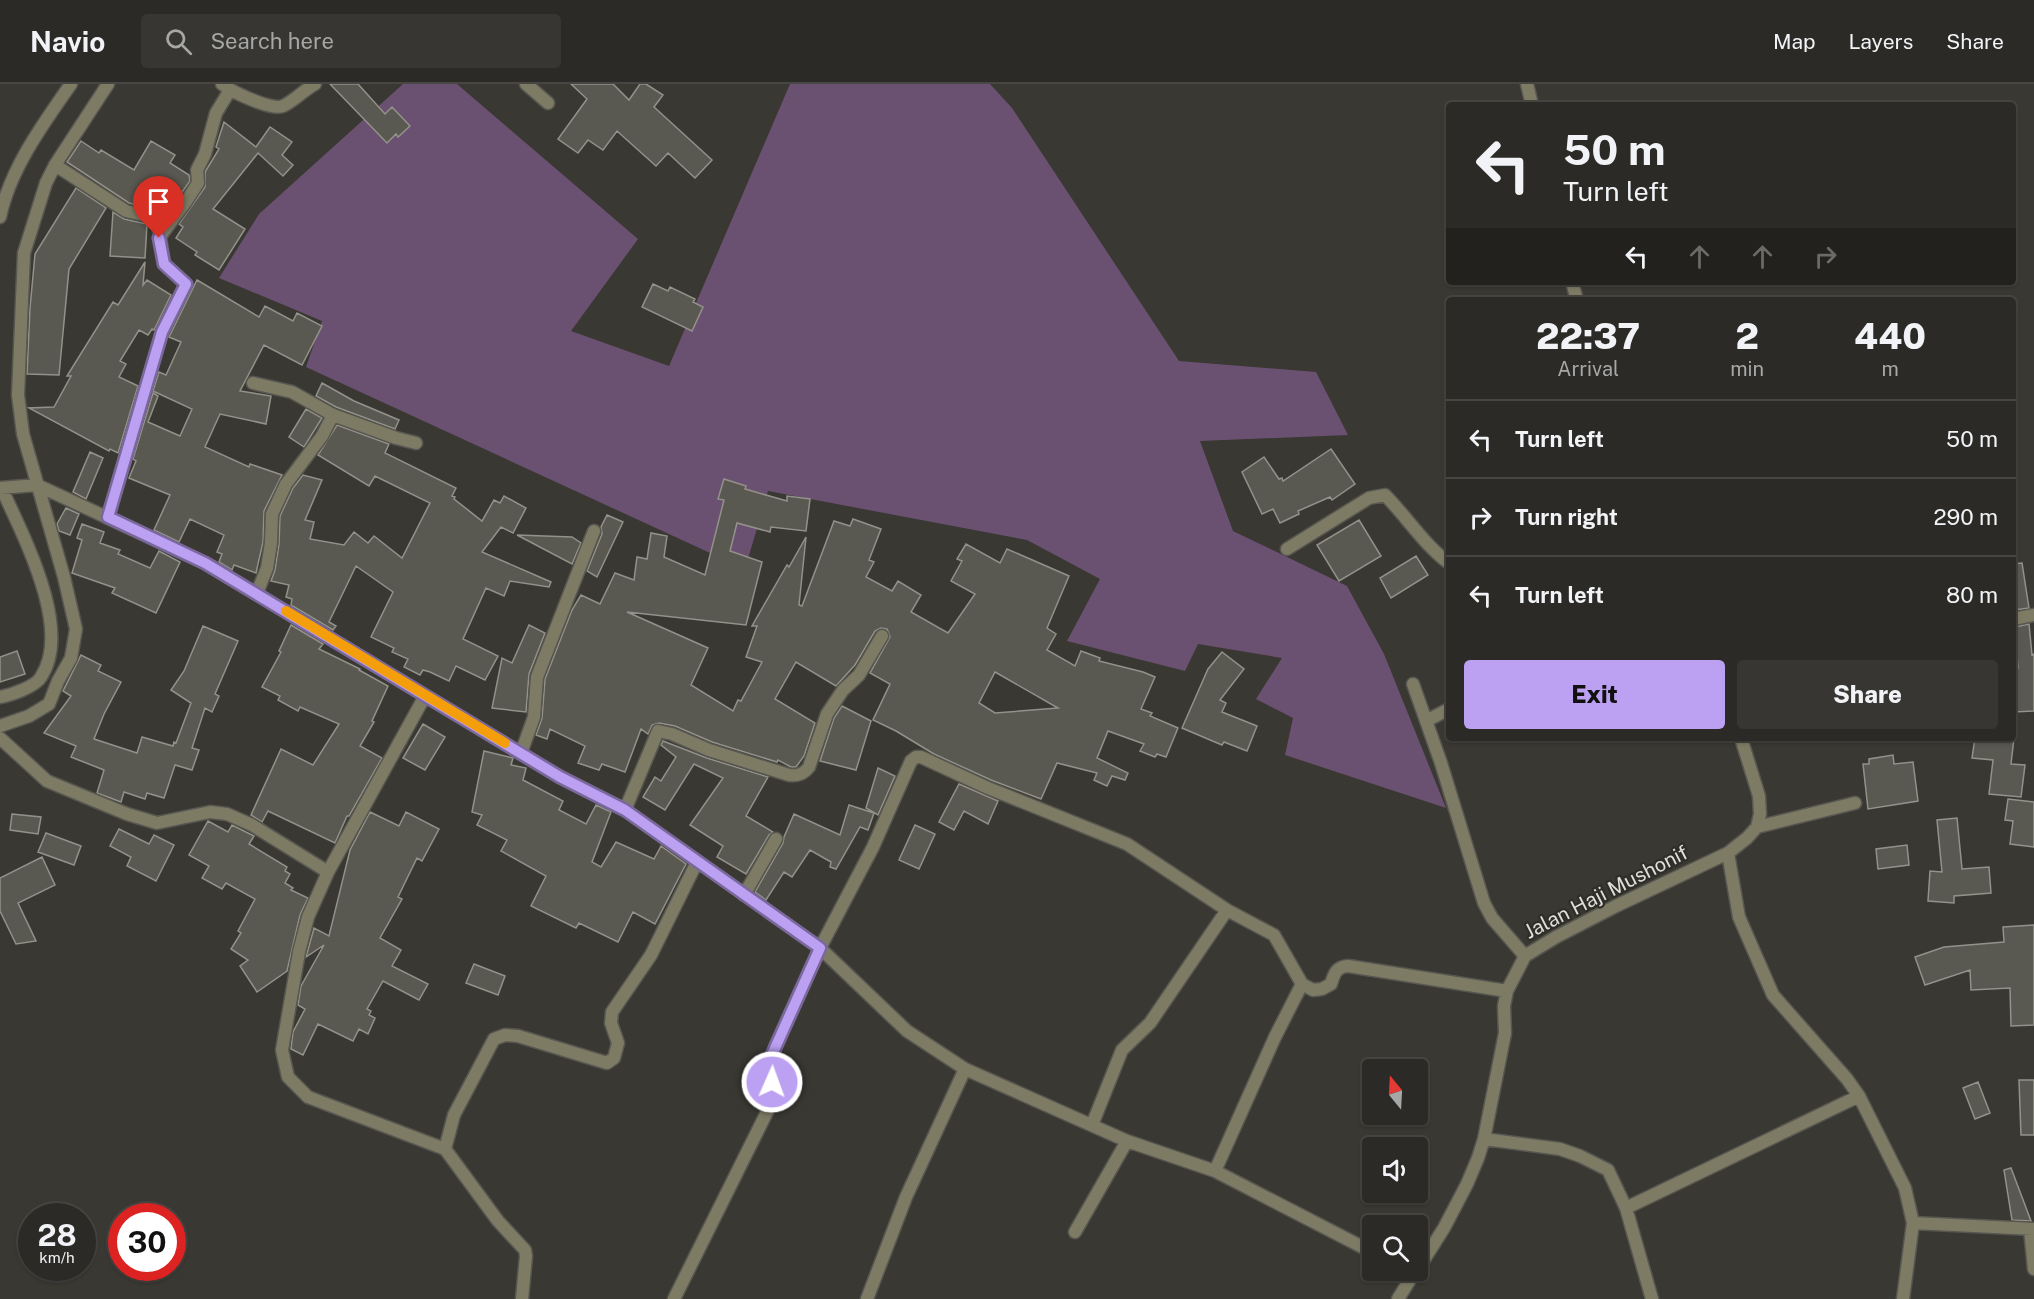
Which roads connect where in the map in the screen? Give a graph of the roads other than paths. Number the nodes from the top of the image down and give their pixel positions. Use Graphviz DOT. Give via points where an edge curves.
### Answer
graph roads {
  1 [pos="71,84"];
  2 [pos="108,84"];
  3 [pos="315,84"];
  4 [pos="526,84"];
  5 [pos="1527,84"];
  6 [pos="226,87"];
  7 [pos="1531,102"];
  8 [pos="548,103"];
  9 [pos="54,165"];
  10 [pos="0,217"];
  11 [pos="159,238"];
  12 [pos="253,383"];
  13 [pos="333,415"];
  14 [pos="416,443"];
  15 [pos="32,485"];
  16 [pos="4,488"];
  17 [pos="108,517"];
  18 [pos="594,531"];
  19 [pos="1287,549"];
  20 [pos="1446,561"];
  21 [pos="256,593"];
  22 [pos="2034,615"];
  23 [pos="2016,618"];
  24 [pos="882,636"];
  25 [pos="1413,684"];
  26 [pos="425,696"];
  27 [pos="0,697"];
  28 [pos="1446,711"];
  29 [pos="1428,720"];
  30 [pos="0,726"];
  31 [pos="0,738"];
  32 [pos="1742,741"];
  33 [pos="521,753"];
  34 [pos="1855,802"];
  35 [pos="625,810"];
  36 [pos="1757,827"];
  37 [pos="776,839"];
  38 [pos="1728,853"];
  39 [pos="697,862"];
  40 [pos="327,872"];
  41 [pos="744,895"];
  42 [pos="1227,910"];
  43 [pos="820,948"];
  44 [pos="1525,956"];
  45 [pos="1302,984"];
  46 [pos="1507,990"];
  47 [pos="965,1069"];
  48 [pos="1859,1096"];
  49 [pos="1092,1125"];
  50 [pos="1484,1139"];
  51 [pos="1127,1141"];
  52 [pos="445,1149"];
  53 [pos="1215,1171"];
  54 [pos="1626,1208"];
  55 [pos="1912,1223"];
  56 [pos="2032,1229"];
  57 [pos="1075,1232"];
  58 [pos="1362,1247"];
  59 [pos="1428,1251"];
  60 [pos="2034,1269"];
  61 [pos="1408,1281"];
  62 [pos="522,1299"];
  63 [pos="674,1299"];
  64 [pos="867,1299"];
  65 [pos="1398,1299"];
  66 [pos="1652,1299"];
  67 [pos="1904,1299"];
  1 -- 10 [label="street" via="37,132"];
  2 -- 9 [label="street"];
  3 -- 6 [label="street" via="275,108"];
  4 -- 8 [label="street"];
  5 -- 7 [label="street"];
  6 -- 11 [label="street" via="197,170 198,183"];
  9 -- 11 [label="street" via="126,211 157,218"];
  9 -- 15 [label="street" via="24,253 18,395"];
  11 -- 17 [label="street" via="164,264 186,284 162,332"];
  12 -- 13 [label="street" via="292,392"];
  13 -- 14 [label="street"];
  13 -- 21 [label="street" via="286,484 272,514 267,567"];
  15 -- 16 [label="street"];
  15 -- 17 [label="street"];
  15 -- 30 [label="street" via="64,577 76,629 71,658 49,704"];
  16 -- 27 [label="street" via="50,612 51,651 40,679"];
  17 -- 21 [label="street" via="205,563"];
  18 -- 33 [label="street" via="537,676 534,717"];
  19 -- 20 [label="street" via="1369,498 1385,495"];
  21 -- 26 [label="street"];
  22 -- 23 [label="street"];
  24 -- 35 [label="street" via="859,675 827,714 806,771 789,775 658,731"];
  25 -- 29 [label="street"];
  26 -- 33 [label="street"];
  26 -- 40 [label="street"];
  28 -- 29 [label="street"];
  29 -- 44 [label="street" via="1484,903"];
  31 -- 40 [label="street" via="47,781 109,807 157,823 210,812 227,814 252,825"];
  32 -- 36 [label="street" via="1758,796"];
  33 -- 35 [label="street"];
  34 -- 36 [label="street"];
  35 -- 39 [label="street"];
  36 -- 38 [label="street, Jalan Haji Mushonif"];
  37 -- 41 [label="street"];
  38 -- 44 [label="street, Jalan Haji Mushonif" via="1625,901"];
  38 -- 48 [label="street" via="1739,916 1773,995"];
  39 -- 41 [label="street"];
  39 -- 52 [label="street" via="651,955 612,1012 611,1023 618,1043 614,1058 606,1063 518,1036 505,1035 494,1040 454,1115"];
  40 -- 52 [label="street" via="308,917 299,952 282,1050 288,1077 308,1097"];
  41 -- 43 [label="street"];
  42 -- 43 [label="street" via="1127,844 916,757"];
  42 -- 45 [label="street" via="1274,935"];
  42 -- 49 [label="street" via="1150,1023 1122,1050"];
  43 -- 47 [label="street" via="907,1031"];
  43 -- 63 [label="street" via="771,1057 775,1092 768,1110"];
  44 -- 46 [label="street, Jalan Haji Mushonif"];
  45 -- 46 [label="street" via="1313,990 1322,989 1331,984 1335,971 1348,966"];
  45 -- 53 [label="street"];
  46 -- 50 [label="street, Jalan Haji Mushonif" via="1505,1033"];
  47 -- 49 [label="street"];
  47 -- 64 [label="street" via="906,1197"];
  48 -- 54 [label="street"];
  48 -- 55 [label="street" via="1905,1188"];
  49 -- 51 [label="street"];
  50 -- 54 [label="street" via="1560,1149 1597,1163 1608,1170"];
  50 -- 59 [label="street, Jalan Haji Mushonif" via="1467,1184"];
  51 -- 53 [label="street"];
  51 -- 57 [label="street"];
  52 -- 62 [label="street" via="498,1221 525,1250"];
  53 -- 58 [label="street"];
  54 -- 66 [label="street"];
  55 -- 56 [label="street"];
  55 -- 67 [label="street"];
  56 -- 60 [label="street"];
  61 -- 65 [label="street, Jalan Haji Mushonif"];
}
